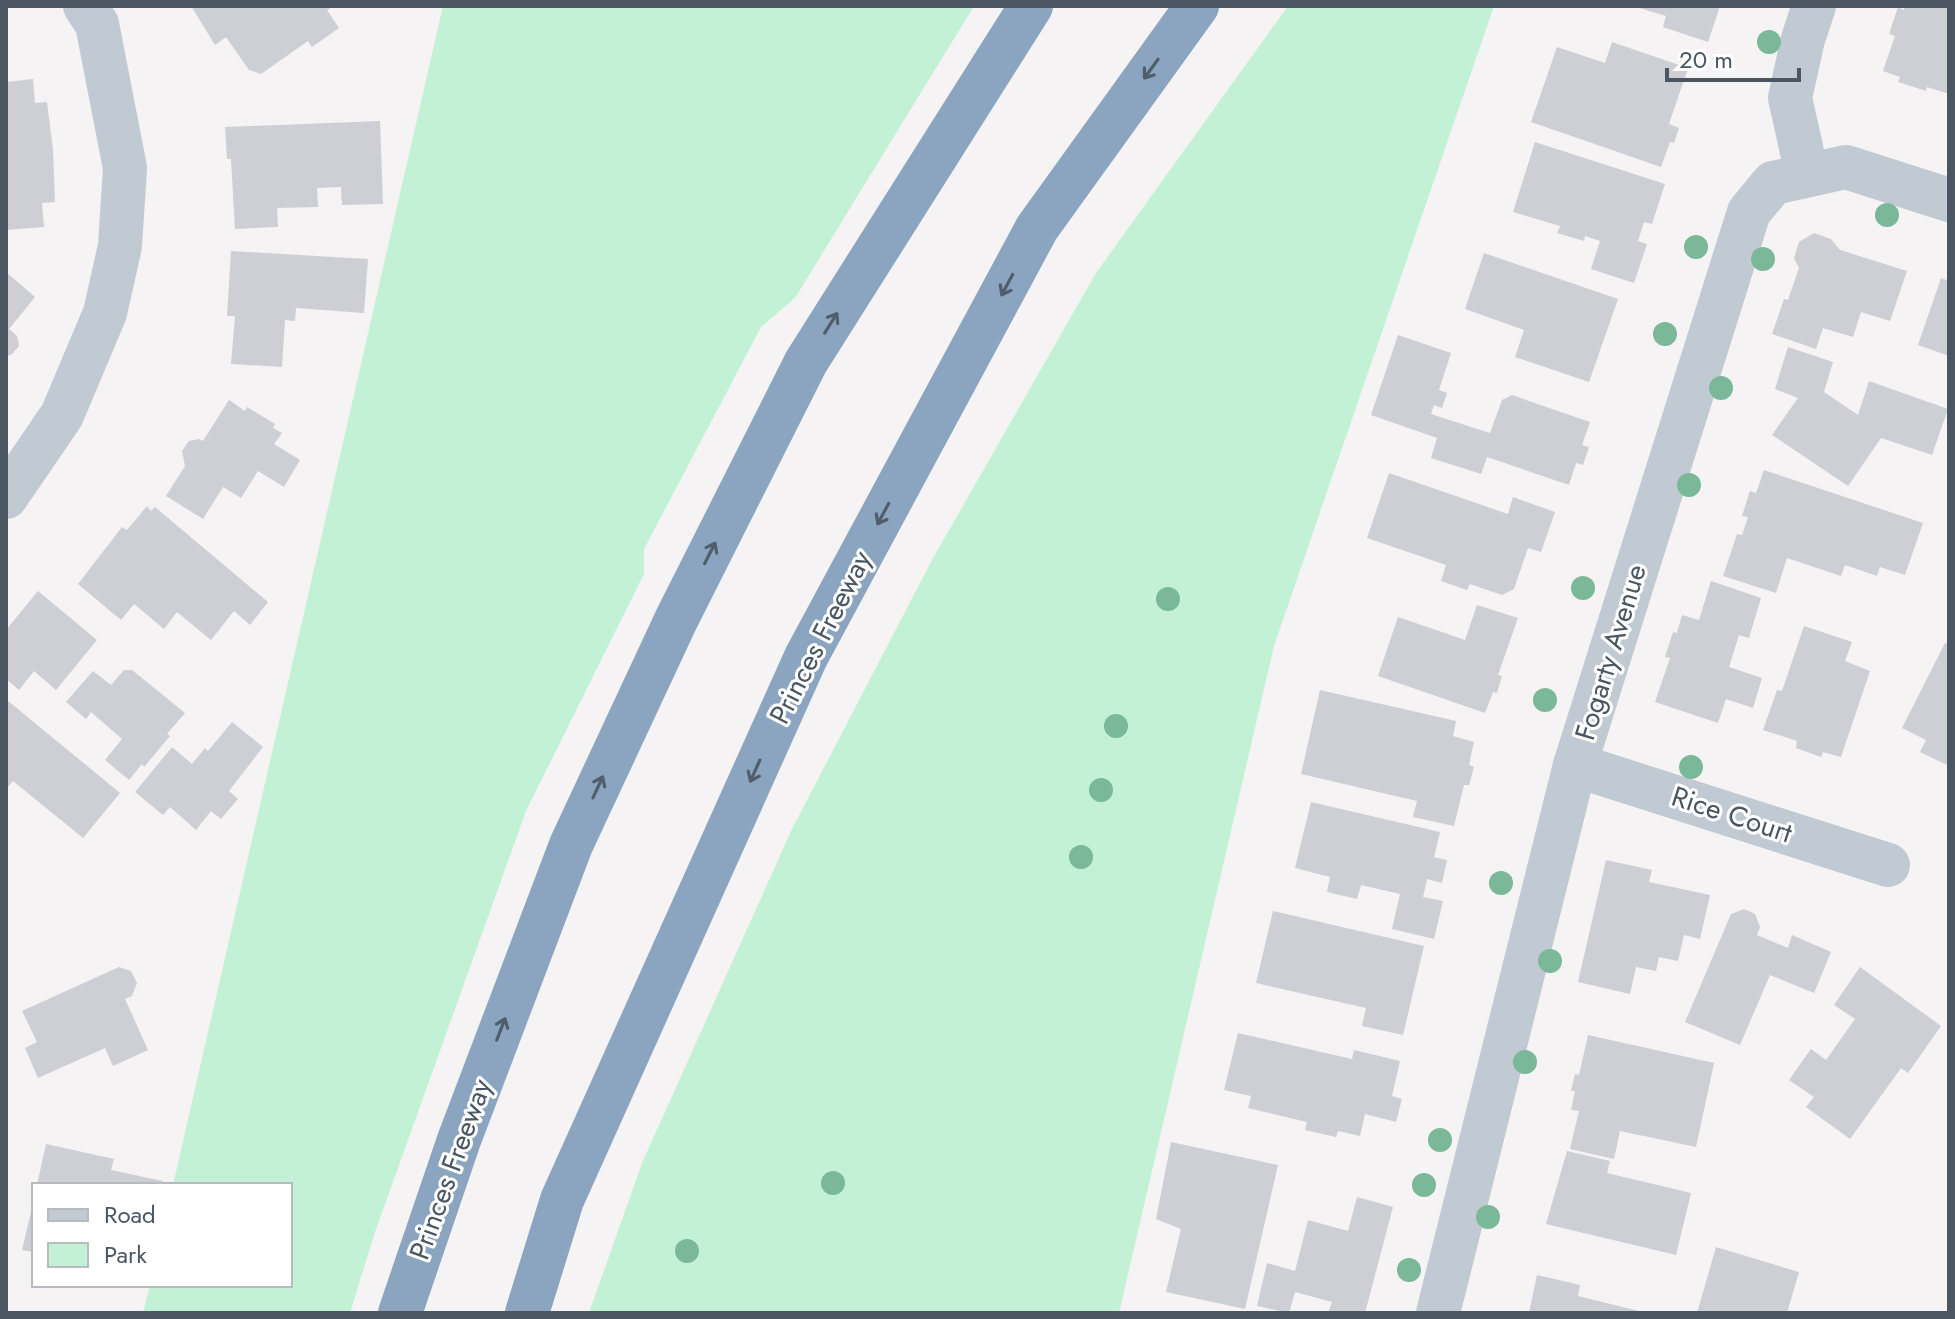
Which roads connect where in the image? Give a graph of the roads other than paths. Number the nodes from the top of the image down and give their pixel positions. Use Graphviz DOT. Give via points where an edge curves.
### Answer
graph roads {
  1 [pos="85,6"];
  2 [pos="1031,6"];
  3 [pos="1197,6"];
  4 [pos="1814,6"];
  5 [pos="1807,174"];
  6 [pos="1949,200"];
  7 [pos="6,497"];
  8 [pos="1575,765"];
  9 [pos="1888,865"];
  10 [pos="400,1313"];
  11 [pos="527,1313"];
  12 [pos="1438,1313"];
  1 -- 7 [label="street" via="97,24 125,168 120,246 105,313 62,415"];
  10 -- 2 [label="highway, Princes Freeway, one-way" via="571,845 676,620 806,362"];
  3 -- 11 [label="highway, Princes Freeway, one-way" via="1037,228 806,657 562,1200"];
  4 -- 5 [label="street" via="1790,98"];
  5 -- 6 [label="street, Fogarty Avenue" via="1846,167"];
  5 -- 8 [label="street, Fogarty Avenue" via="1773,183 1749,212"];
  8 -- 9 [label="street, Rice Court"];
  8 -- 12 [label="street, Fogarty Avenue"];
}
